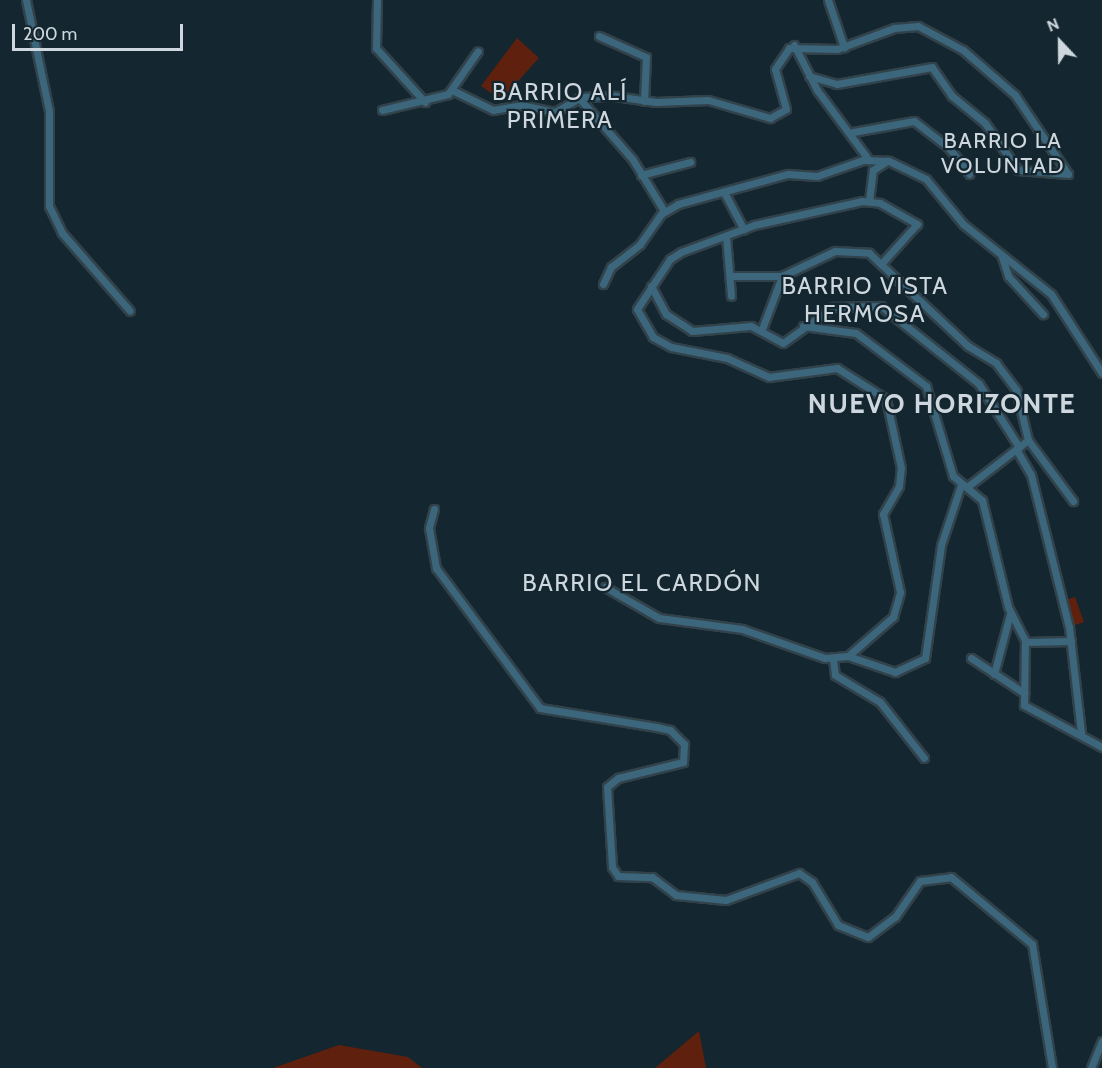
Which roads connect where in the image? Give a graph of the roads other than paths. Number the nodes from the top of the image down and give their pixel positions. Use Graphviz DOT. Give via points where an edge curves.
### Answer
graph roads {
  1 [pos="27,0"];
  2 [pos="377,0"];
  3 [pos="828,0"];
  4 [pos="599,36"];
  5 [pos="794,45"];
  6 [pos="844,47"];
  7 [pos="478,51"];
  8 [pos="808,76"];
  9 [pos="452,90"];
  10 [pos="579,98"];
  11 [pos="644,101"];
  12 [pos="425,102"];
  13 [pos="382,110"];
  14 [pos="853,132"];
  15 [pos="868,159"];
  16 [pos="889,161"];
  17 [pos="690,162"];
  18 [pos="969,174"];
  19 [pos="641,175"];
  20 [pos="726,194"];
  21 [pos="869,201"];
  22 [pos="664,212"];
  23 [pos="744,229"];
  24 [pos="726,236"];
  25 [pos="1001,253"];
  26 [pos="881,264"];
  27 [pos="730,276"];
  28 [pos="782,276"];
  29 [pos="603,284"];
  30 [pos="651,286"];
  31 [pos="731,296"];
  32 [pos="130,311"];
  33 [pos="1043,315"];
  34 [pos="803,326"];
  35 [pos="762,329"];
  36 [pos="1102,373"];
  37 [pos="1028,440"];
  38 [pos="1018,448"];
  39 [pos="964,486"];
  40 [pos="1073,501"];
  41 [pos="434,509"];
  42 [pos="605,587"];
  43 [pos="1010,614"];
  44 [pos="1071,641"];
  45 [pos="1026,642"];
  46 [pos="848,656"];
  47 [pos="833,658"];
  48 [pos="971,658"];
  49 [pos="994,674"];
  50 [pos="1024,693"];
  51 [pos="1081,733"];
  52 [pos="1102,747"];
  53 [pos="924,758"];
  54 [pos="1102,1041"];
  55 [pos="1052,1068"];
  56 [pos="1091,1068"];
  1 -- 32 [label="street" via="49,111 49,206 62,233"];
  2 -- 12 [label="street" via="376,48"];
  3 -- 6 [label="street"];
  4 -- 11 [label="street" via="646,57"];
  5 -- 6 [label="street"];
  5 -- 8 [label="street"];
  5 -- 11 [label="street" via="775,69 787,104 776,116 755,117 708,100"];
  6 -- 8 [label="street" via="903,26 940,36 1020,100 1068,174 1020,172 985,123 952,96 932,68 837,84"];
  7 -- 9 [label="street"];
  8 -- 14 [label="street"];
  9 -- 10 [label="street" via="493,110 521,105 555,112"];
  9 -- 12 [label="street"];
  10 -- 11 [label="street"];
  10 -- 19 [label="street"];
  12 -- 13 [label="street"];
  14 -- 15 [label="street"];
  14 -- 18 [label="street" via="914,121 949,148"];
  15 -- 16 [label="street"];
  15 -- 20 [label="street" via="817,177 788,174"];
  16 -- 21 [label="street" via="873,170"];
  16 -- 25 [label="street" via="926,178 963,224"];
  17 -- 19 [label="street"];
  19 -- 22 [label="street"];
  20 -- 22 [label="street"];
  20 -- 23 [label="street"];
  21 -- 23 [label="street"];
  21 -- 26 [label="street" via="917,224"];
  22 -- 29 [label="street" via="611,267"];
  23 -- 24 [label="street"];
  24 -- 27 [label="street"];
  24 -- 30 [label="street" via="674,255"];
  25 -- 33 [label="street" via="1008,276"];
  25 -- 36 [label="street" via="1061,306"];
  26 -- 28 [label="street" via="864,250 843,250"];
  26 -- 37 [label="street" via="1011,380"];
  27 -- 28 [label="street"];
  27 -- 31 [label="street"];
  28 -- 35 [label="street"];
  30 -- 35 [label="street" via="666,314 692,331"];
  30 -- 46 [label="street" via="637,314 663,345 727,358 763,376 837,368 886,399 900,474 883,514 900,605"];
  34 -- 35 [label="street" via="783,343"];
  34 -- 38 [label="street" via="841,306 885,308 979,384"];
  34 -- 39 [label="street" via="856,333 924,383"];
  37 -- 38 [label="street"];
  37 -- 40 [label="street"];
  38 -- 39 [label="street"];
  38 -- 44 [label="street" via="1031,475"];
  39 -- 43 [label="street" via="982,500"];
  39 -- 46 [label="street" via="942,541 925,658 895,672"];
  41 -- 55 [label="street" via="429,528 436,568 540,708 670,730 684,744 683,762 618,778 607,788 612,867 618,876 652,877 676,895 726,900 799,873 812,882 838,925 868,937 895,917 920,881 951,877 1032,944"];
  42 -- 47 [label="street" via="659,618 742,630"];
  43 -- 45 [label="street"];
  43 -- 49 [label="street"];
  44 -- 45 [label="street"];
  44 -- 51 [label="street"];
  45 -- 50 [label="street"];
  46 -- 47 [label="street"];
  47 -- 53 [label="street" via="835,675 880,702"];
  48 -- 49 [label="street"];
  49 -- 50 [label="street"];
  50 -- 51 [label="street" via="1028,710"];
  51 -- 52 [label="street"];
  54 -- 56 [label="street"];
}
